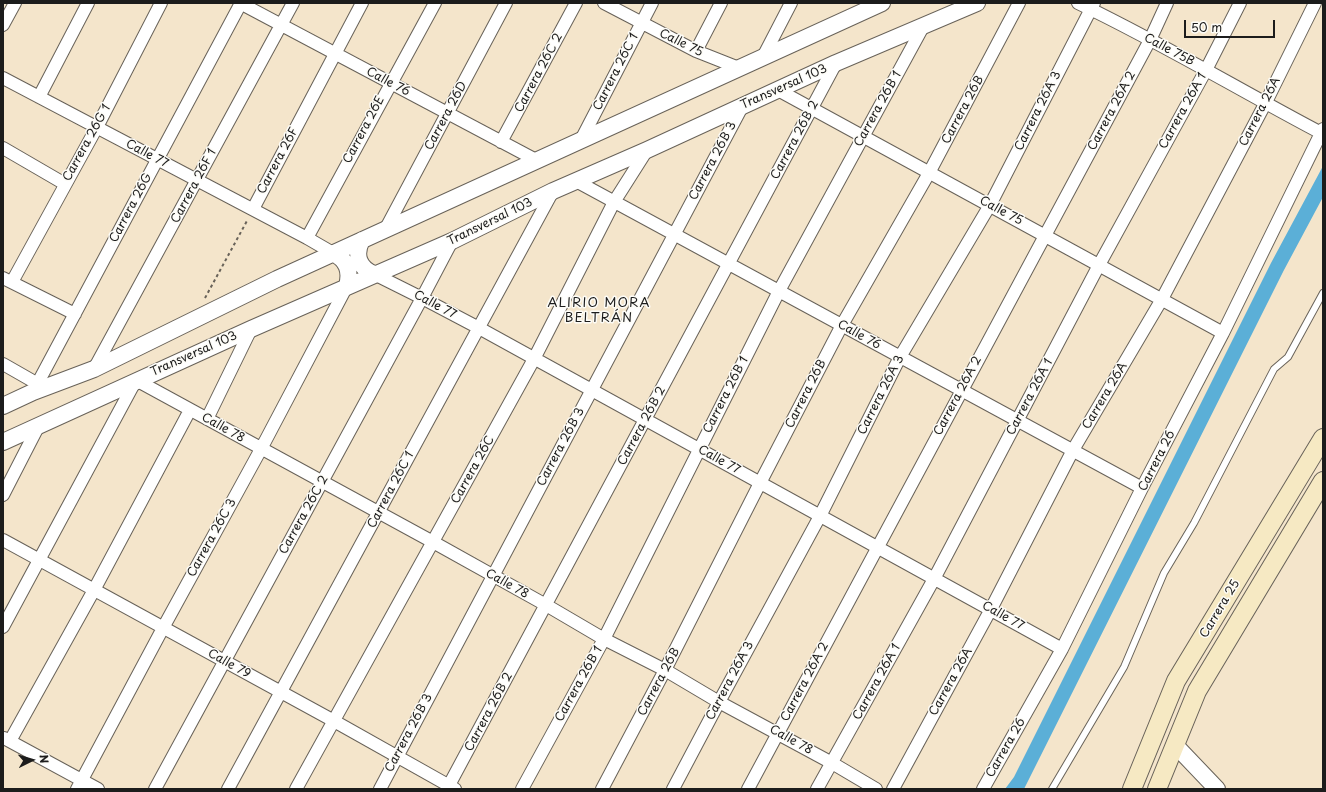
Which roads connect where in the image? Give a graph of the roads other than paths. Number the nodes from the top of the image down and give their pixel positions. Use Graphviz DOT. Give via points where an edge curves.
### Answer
graph roads {
  1 [pos="15,3"];
  2 [pos="88,3"];
  3 [pos="161,3"];
  4 [pos="240,3"];
  5 [pos="293,3"];
  6 [pos="362,3"];
  7 [pos="435,3"];
  8 [pos="506,3"];
  9 [pos="576,3"];
  10 [pos="604,3"];
  11 [pos="652,3"];
  12 [pos="721,3"];
  13 [pos="791,3"];
  14 [pos="882,3"];
  15 [pos="977,3"];
  16 [pos="1019,3"];
  17 [pos="1078,3"];
  18 [pos="1167,3"];
  19 [pos="1240,3"];
  20 [pos="1315,3"];
  21 [pos="1092,6"];
  22 [pos="864,8"];
  23 [pos="642,23"];
  24 [pos="3,25"];
  25 [pos="281,25"];
  26 [pos="924,25"];
  27 [pos="1150,40"];
  28 [pos="696,51"];
  29 [pos="335,53"];
  30 [pos="763,57"];
  31 [pos="836,63"];
  32 [pos="739,68"];
  33 [pos="1206,70"];
  34 [pos="3,78"];
  35 [pos="390,83"];
  36 [pos="778,90"];
  37 [pos="39,97"];
  38 [pos="1265,104"];
  39 [pos="743,105"];
  40 [pos="812,108"];
  41 [pos="447,113"];
  42 [pos="97,127"];
  43 [pos="1322,132"];
  44 [pos="864,137"];
  45 [pos="581,140"];
  46 [pos="501,142"];
  47 [pos="3,148"];
  48 [pos="647,150"];
  49 [pos="157,159"];
  50 [pos="536,160"];
  51 [pos="929,172"];
  52 [pos="197,180"];
  53 [pos="576,181"];
  54 [pos="65,184"];
  55 [pos="553,191"];
  56 [pos="614,202"];
  57 [pos="990,206"];
  58 [pos="253,209"];
  59 [pos="385,230"];
  60 [pos="674,234"];
  61 [pos="1045,235"];
  62 [pos="307,238"];
  63 [pos="362,240"];
  64 [pos="452,241"];
  65 [pos="333,253"];
  66 [pos="729,264"];
  67 [pos="1099,265"];
  68 [pos="374,274"];
  69 [pos="7,280"];
  70 [pos="347,286"];
  71 [pos="779,291"];
  72 [pos="1323,293"];
  73 [pos="422,298"];
  74 [pos="1162,299"];
  75 [pos="75,314"];
  76 [pos="842,325"];
  77 [pos="251,328"];
  78 [pos="479,328"];
  79 [pos="1223,333"];
  80 [pos="900,357"];
  81 [pos="534,359"];
  82 [pos="3,364"];
  83 [pos="94,369"];
  84 [pos="136,380"];
  85 [pos="35,388"];
  86 [pos="592,390"];
  87 [pos="961,390"];
  88 [pos="3,406"];
  89 [pos="190,410"];
  90 [pos="207,419"];
  91 [pos="645,420"];
  92 [pos="1017,420"];
  93 [pos="39,425"];
  94 [pos="1323,438"];
  95 [pos="3,442"];
  96 [pos="261,449"];
  97 [pos="699,449"];
  98 [pos="1073,450"];
  99 [pos="1323,481"];
  100 [pos="322,482"];
  101 [pos="760,483"];
  102 [pos="1142,488"];
  103 [pos="3,495"];
  104 [pos="378,513"];
  105 [pos="820,516"];
  106 [pos="3,540"];
  107 [pos="433,542"];
  108 [pos="877,547"];
  109 [pos="40,560"];
  110 [pos="493,576"];
  111 [pos="934,579"];
  112 [pos="94,590"];
  113 [pos="546,605"];
  114 [pos="991,610"];
  115 [pos="3,627"];
  116 [pos="163,628"];
  117 [pos="604,639"];
  118 [pos="1062,649"];
  119 [pos="224,662"];
  120 [pos="665,670"];
  121 [pos="281,692"];
  122 [pos="719,702"];
  123 [pos="334,721"];
  124 [pos="777,732"];
  125 [pos="6,739"];
  126 [pos="1175,745"];
  127 [pos="397,757"];
  128 [pos="832,762"];
  129 [pos="79,785"];
  130 [pos="450,788"];
  131 [pos="98,789"];
  132 [pos="155,789"];
  133 [pos="228,789"];
  134 [pos="296,789"];
  135 [pos="380,789"];
  136 [pos="522,789"];
  137 [pos="602,789"];
  138 [pos="673,789"];
  139 [pos="748,789"];
  140 [pos="817,789"];
  141 [pos="876,789"];
  142 [pos="893,789"];
  143 [pos="983,789"];
  144 [pos="1052,789"];
  145 [pos="1132,789"];
  146 [pos="1157,789"];
  147 [pos="1217,789"];
  1 -- 24 [label="street"];
  2 -- 37 [label="street"];
  3 -- 42 [label="street, Carrera 26G 1"];
  4 -- 25 [label="street, Calle 76"];
  4 -- 49 [label="street, Carrera 26G"];
  5 -- 25 [label="street, Carrera 26F 1"];
  6 -- 29 [label="street, Carrera 26F"];
  7 -- 35 [label="street, Carrera 26E"];
  8 -- 41 [label="street, Carrera 26D"];
  9 -- 46 [label="street, Carrera 26C 2"];
  10 -- 23 [label="street, Calle 75"];
  11 -- 23 [label="street, Carrera 26C 1"];
  12 -- 28 [label="street"];
  13 -- 30 [label="street"];
  14 -- 22 [label="street"];
  15 -- 26 [label="street, Transversal 103"];
  16 -- 51 [label="street, Carrera 26B"];
  17 -- 21 [label="street, Calle 75B"];
  18 -- 27 [label="street, Carrera 26A 2"];
  19 -- 33 [label="street, Carrera 26A 1"];
  20 -- 38 [label="street, Carrera 26A"];
  21 -- 27 [label="street, Calle 75B"];
  21 -- 57 [label="street, Carrera 26A 3"];
  22 -- 30 [label="street"];
  23 -- 28 [label="street, Calle 75"];
  23 -- 45 [label="street, Carrera 26C 1"];
  25 -- 29 [label="street, Calle 76"];
  25 -- 52 [label="street, Carrera 26F 1"];
  26 -- 31 [label="street, Transversal 103"];
  26 -- 44 [label="street, Carrera 26B 1"];
  27 -- 33 [label="street, Calle 75B"];
  27 -- 61 [label="street, Carrera 26A 2"];
  28 -- 32 [label="street, Calle 75"];
  29 -- 35 [label="street, Calle 76"];
  29 -- 58 [label="street, Carrera 26F"];
  30 -- 32 [label="street"];
  31 -- 36 [label="street, Transversal 103"];
  31 -- 40 [label="street, Carrera 26B 2"];
  32 -- 45 [label="street"];
  33 -- 38 [label="street, Calle 75B"];
  33 -- 67 [label="street, Carrera 26A 1"];
  34 -- 37 [label="street, Calle 77"];
  35 -- 41 [label="street, Calle 76"];
  35 -- 62 [label="street, Carrera 26E"];
  36 -- 39 [label="street, Transversal 103"];
  36 -- 40 [label="street, Calle 75"];
  37 -- 42 [label="street, Calle 77"];
  38 -- 43 [label="street, Calle 75B"];
  38 -- 74 [label="street, Carrera 26A"];
  39 -- 48 [label="street, Transversal 103"];
  39 -- 60 [label="street, Carrera 26B 3"];
  40 -- 44 [label="street, Calle 75"];
  40 -- 66 [label="street, Carrera 26B 2"];
  41 -- 46 [label="street, Calle 76"];
  41 -- 59 [label="street, Carrera 26D"];
  42 -- 49 [label="street, Calle 77"];
  42 -- 54 [label="street, Carrera 26G 1"];
  43 -- 79 [label="street, Carrera 26"];
  44 -- 51 [label="street, Calle 75"];
  44 -- 71 [label="street, Carrera 26B 1"];
  45 -- 50 [label="street"];
  46 -- 50 [label="street, Calle 76"];
  47 -- 54 [label="street"];
  48 -- 53 [label="street, Transversal 103"];
  48 -- 56 [label="street, Carrera 26C"];
  49 -- 52 [label="street, Calle 77"];
  49 -- 75 [label="street, Carrera 26G"];
  50 -- 59 [label="street"];
  51 -- 57 [label="street, Calle 75"];
  51 -- 76 [label="street, Carrera 26B"];
  52 -- 58 [label="street, Calle 77"];
  52 -- 83 [label="street, Carrera 26F 1"];
  53 -- 55 [label="street, Transversal 103"];
  53 -- 56 [label="street, Calle 76"];
  54 -- 69 [label="street, Carrera 26G 1"];
  55 -- 64 [label="street, Transversal 103"];
  55 -- 78 [label="street, Carrera 26C 1"];
  56 -- 60 [label="street, Calle 76"];
  56 -- 81 [label="street, Carrera 26C"];
  57 -- 61 [label="street, Calle 75"];
  57 -- 80 [label="street, Carrera 26A 3"];
  58 -- 62 [label="street, Calle 77"];
  59 -- 63 [label="street"];
  60 -- 66 [label="street, Calle 76"];
  60 -- 86 [label="street, Carrera 26B 3"];
  61 -- 67 [label="street, Calle 75"];
  61 -- 87 [label="street, Carrera 26A 2"];
  62 -- 65 [label="street, Calle 77"];
  63 -- 65 [label="street"];
  63 -- 68 [label="street" via="358,258 364,268"];
  64 -- 68 [label="street, Transversal 103"];
  64 -- 73 [label="street, Carrera 26C 2"];
  65 -- 70 [label="street" via="346,263 349,270"];
  65 -- 83 [label="street"];
  66 -- 71 [label="street, Calle 76"];
  66 -- 91 [label="street, Carrera 26B 2"];
  67 -- 74 [label="street, Calle 75"];
  67 -- 92 [label="street, Carrera 26A 1"];
  68 -- 70 [label="street, Transversal 103"];
  68 -- 73 [label="street, Calle 77"];
  69 -- 75 [label="street"];
  70 -- 77 [label="street, Transversal 103"];
  70 -- 96 [label="street, Carrera 26C 3"];
  71 -- 76 [label="street, Calle 76"];
  71 -- 97 [label="street, Carrera 26B 1"];
  72 -- 144 [label="lane" via="1288,357 1274,369 1194,523 1164,573 1124,667"];
  73 -- 78 [label="street, Calle 77"];
  73 -- 100 [label="street, Carrera 26C 2"];
  74 -- 79 [label="street, Calle 75"];
  74 -- 98 [label="street, Carrera 26A"];
  75 -- 85 [label="street, Carrera 26G"];
  76 -- 80 [label="street, Calle 76"];
  76 -- 101 [label="street, Carrera 26B"];
  77 -- 84 [label="street, Transversal 103"];
  77 -- 90 [label="street"];
  78 -- 81 [label="street, Calle 77"];
  78 -- 104 [label="street, Carrera 26C 1"];
  79 -- 102 [label="street, Carrera 26"];
  80 -- 87 [label="street, Calle 76"];
  80 -- 105 [label="street, Carrera 26A 3"];
  81 -- 86 [label="street, Calle 77"];
  81 -- 107 [label="street, Carrera 26C"];
  82 -- 85 [label="street"];
  83 -- 85 [label="street"];
  84 -- 89 [label="street, Calle 78"];
  84 -- 93 [label="street, Transversal 103"];
  84 -- 109 [label="street"];
  85 -- 88 [label="street"];
  86 -- 91 [label="street, Calle 77"];
  86 -- 110 [label="street, Carrera 26B 3"];
  87 -- 92 [label="street, Calle 76"];
  87 -- 108 [label="street, Carrera 26A 2"];
  89 -- 90 [label="street, Calle 78"];
  89 -- 112 [label="street"];
  90 -- 96 [label="street, Calle 78"];
  91 -- 97 [label="street, Calle 77"];
  91 -- 113 [label="street, Carrera 26B 2"];
  92 -- 98 [label="street, Calle 76"];
  92 -- 111 [label="street, Carrera 26A 1"];
  93 -- 95 [label="street, Transversal 103"];
  93 -- 103 [label="street"];
  94 -- 145 [label="main road, Carrera 25" via="1176,681"];
  96 -- 100 [label="street, Calle 78"];
  96 -- 116 [label="street, Carrera 26C 3"];
  97 -- 101 [label="street, Calle 77"];
  97 -- 117 [label="street, Carrera 26B 1"];
  98 -- 102 [label="street, Calle 76"];
  98 -- 114 [label="street, Carrera 26A"];
  99 -- 126 [label="main road, Carrera 25" via="1197,691"];
  100 -- 104 [label="street, Calle 78"];
  100 -- 119 [label="street, Carrera 26C 2"];
  101 -- 105 [label="street, Calle 77"];
  101 -- 120 [label="street, Carrera 26B"];
  102 -- 118 [label="street, Carrera 26"];
  104 -- 107 [label="street, Calle 78"];
  104 -- 121 [label="street, Carrera 26C 1"];
  105 -- 108 [label="street, Calle 77"];
  105 -- 122 [label="street, Carrera 26A 3"];
  106 -- 109 [label="street, Calle 79"];
  107 -- 110 [label="street, Calle 78"];
  107 -- 123 [label="street, Carrera 26C"];
  108 -- 111 [label="street, Calle 77"];
  108 -- 124 [label="street, Carrera 26A 2"];
  109 -- 112 [label="street, Calle 79"];
  109 -- 115 [label="street"];
  110 -- 113 [label="street, Calle 78"];
  110 -- 127 [label="street, Carrera 26B 3"];
  111 -- 114 [label="street, Calle 77"];
  111 -- 128 [label="street, Carrera 26A 1"];
  112 -- 116 [label="street, Calle 79"];
  112 -- 125 [label="street"];
  113 -- 117 [label="street, Calle 78"];
  113 -- 130 [label="street, Carrera 26B 2"];
  114 -- 118 [label="street, Calle 77"];
  114 -- 142 [label="street, Carrera 26A"];
  116 -- 119 [label="street, Calle 79"];
  116 -- 129 [label="street, Carrera 26C 3"];
  117 -- 120 [label="street, Calle 78"];
  117 -- 136 [label="street, Carrera 26B 1"];
  118 -- 143 [label="street, Carrera 26"];
  119 -- 121 [label="street, Calle 79"];
  119 -- 132 [label="street, Carrera 26C 2"];
  120 -- 122 [label="street, Calle 78"];
  120 -- 137 [label="street, Carrera 26B"];
  121 -- 123 [label="street, Calle 79"];
  121 -- 133 [label="street, Carrera 26C 1"];
  122 -- 124 [label="street, Calle 78"];
  122 -- 138 [label="street, Carrera 26A 3"];
  123 -- 127 [label="street, Calle 79"];
  123 -- 134 [label="street, Carrera 26C"];
  124 -- 128 [label="street, Calle 78"];
  124 -- 139 [label="street, Carrera 26A 2"];
  125 -- 129 [label="street"];
  126 -- 146 [label="main road, Carrera 25"];
  126 -- 147 [label="street"];
  127 -- 130 [label="street, Calle 79"];
  127 -- 135 [label="street, Carrera 26B 3"];
  128 -- 140 [label="street, Carrera 26A 1"];
  128 -- 141 [label="street, Calle 78"];
  129 -- 131 [label="street"];
}
